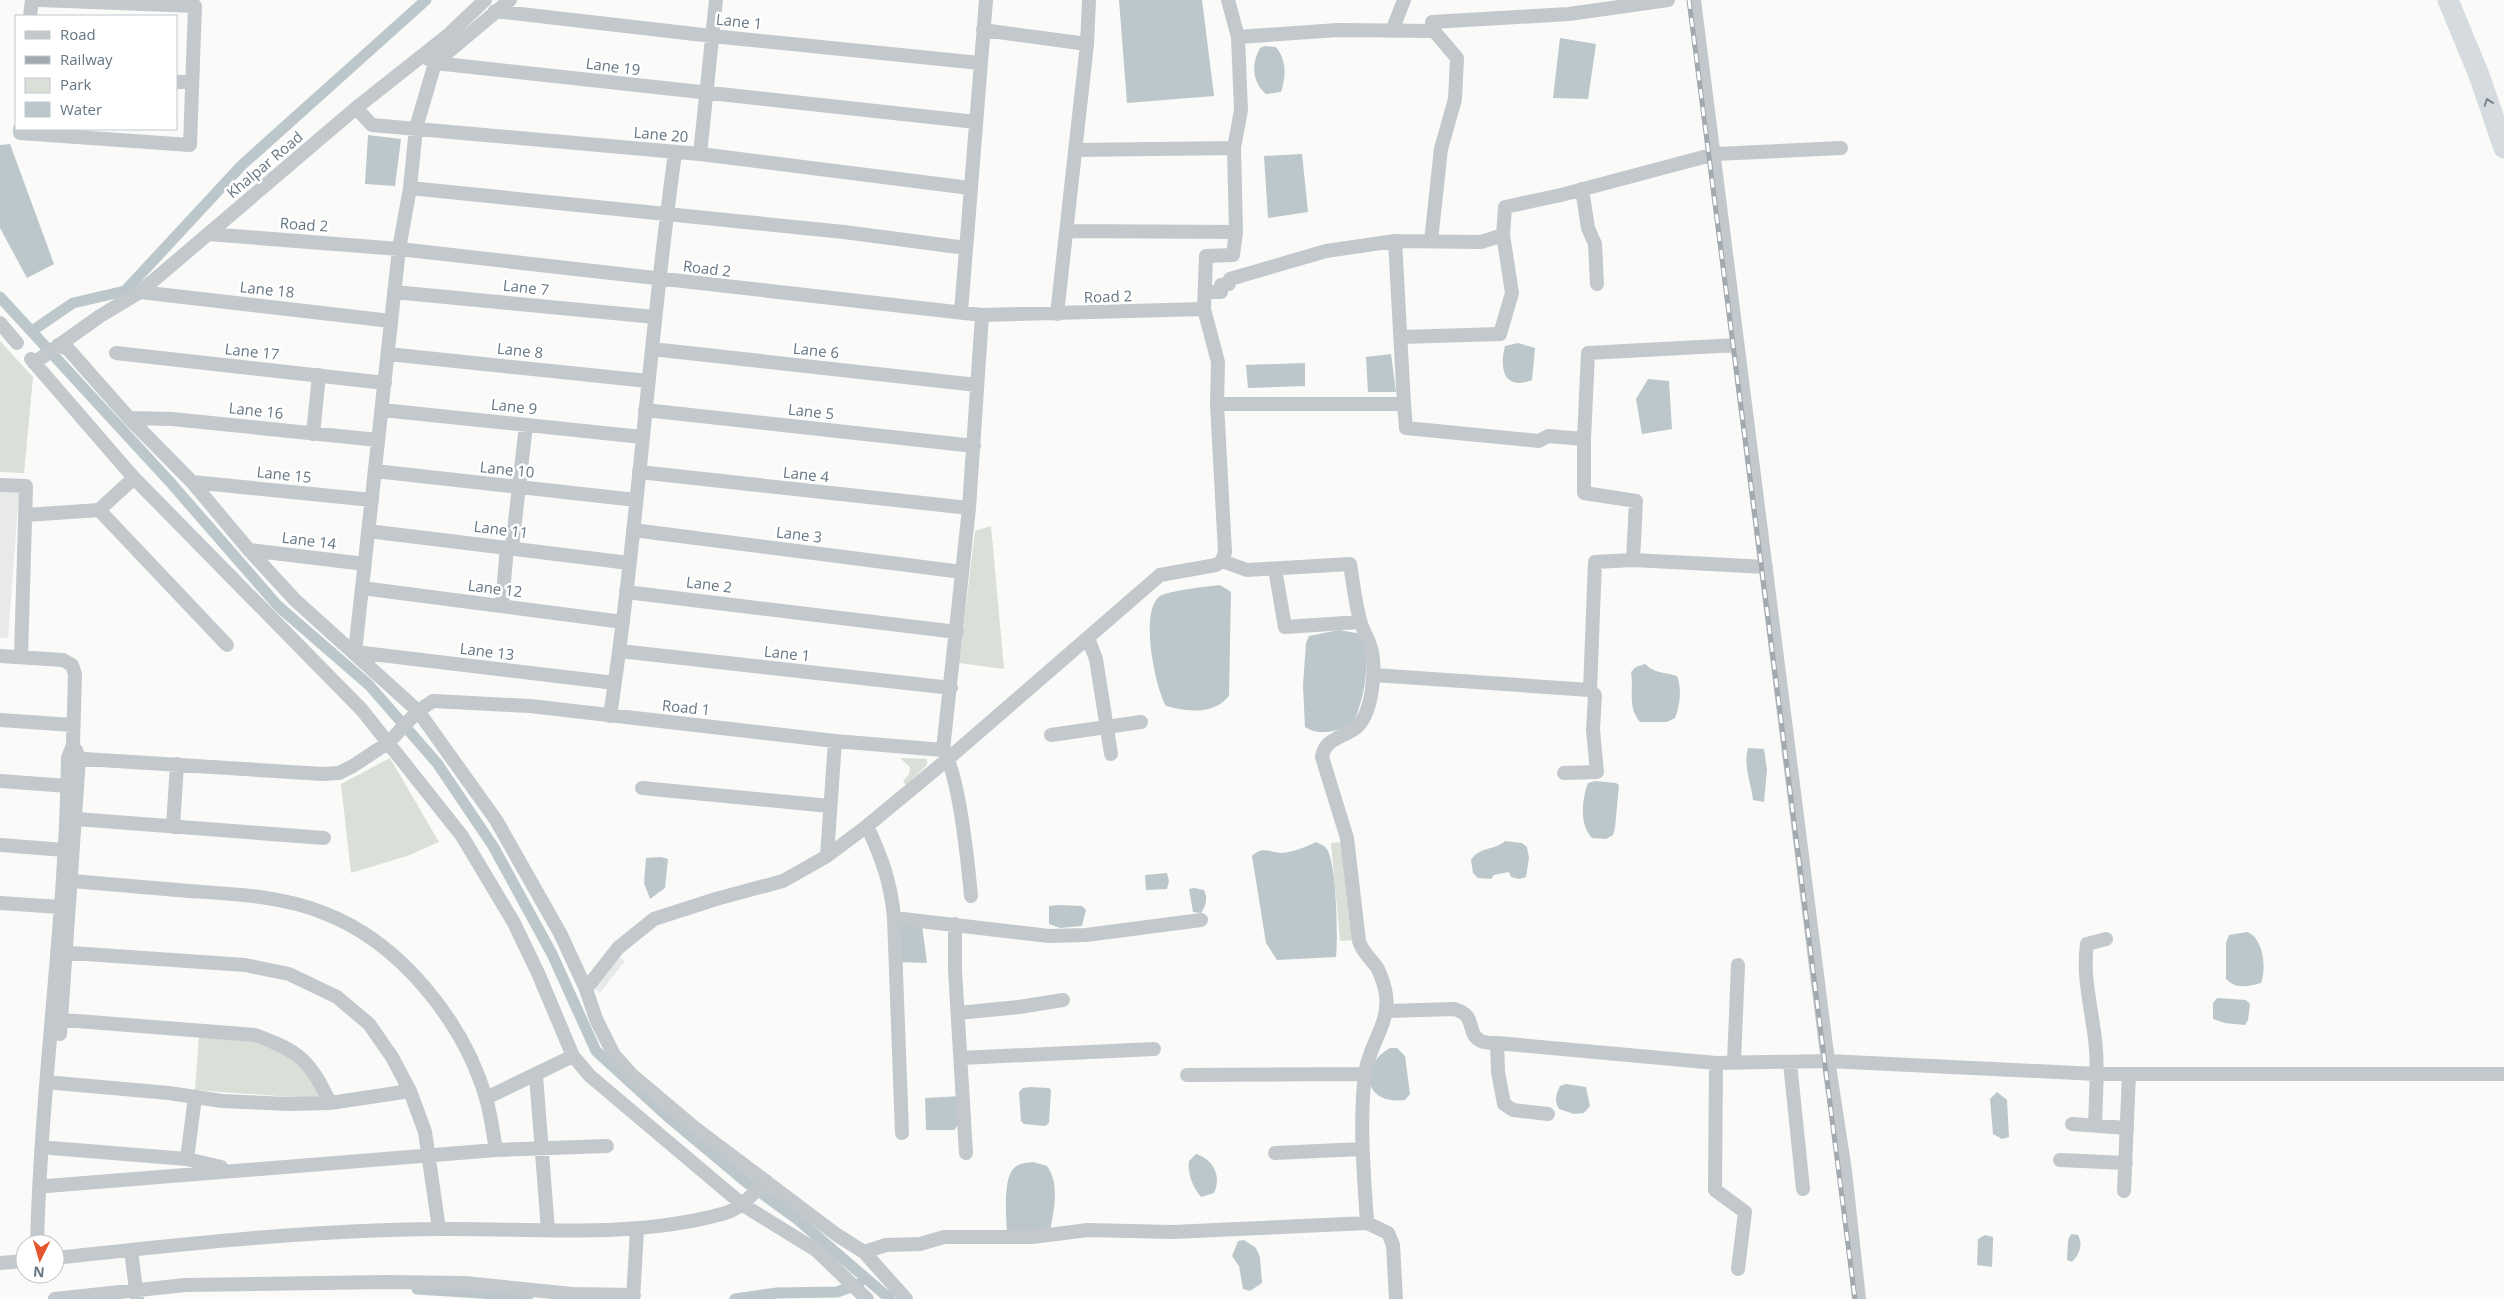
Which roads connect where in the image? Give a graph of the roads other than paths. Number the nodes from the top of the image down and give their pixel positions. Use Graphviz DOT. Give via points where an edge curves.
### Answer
graph roads {
  1 [pos="32,0"];
  2 [pos="40,0"];
  3 [pos="485,0"];
  4 [pos="510,0"];
  5 [pos="716,0"];
  6 [pos="986,0"];
  7 [pos="1089,0"];
  8 [pos="1228,0"];
  9 [pos="1404,0"];
  10 [pos="1668,0"];
  11 [pos="1694,0"];
  12 [pos="2448,0"];
  13 [pos="495,11"];
  14 [pos="30,15"];
  15 [pos="983,30"];
  16 [pos="1392,31"];
  17 [pos="1434,31"];
  18 [pos="712,36"];
  19 [pos="1238,37"];
  20 [pos="1087,44"];
  21 [pos="429,59"];
  22 [pos="980,63"];
  23 [pos="178,82"];
  24 [pos="192,82"];
  25 [pos="707,94"];
  26 [pos="356,108"];
  27 [pos="976,122"];
  28 [pos="416,128"];
  29 [pos="20,130"];
  30 [pos="1234,148"];
  31 [pos="1841,148"];
  32 [pos="2504,148"];
  33 [pos="1075,150"];
  34 [pos="675,153"];
  35 [pos="700,154"];
  36 [pos="1715,154"];
  37 [pos="410,188"];
  38 [pos="970,188"];
  39 [pos="1582,189"];
  40 [pos="667,213"];
  41 [pos="1066,231"];
  42 [pos="1236,232"];
  43 [pos="208,234"];
  44 [pos="1503,235"];
  45 [pos="1396,241"];
  46 [pos="1432,241"];
  47 [pos="966,248"];
  48 [pos="399,249"];
  49 [pos="659,279"];
  50 [pos="1597,284"];
  51 [pos="140,292"];
  52 [pos="394,292"];
  53 [pos="1205,292"];
  54 [pos="1204,310"];
  55 [pos="961,312"];
  56 [pos="1057,314"];
  57 [pos="982,316"];
  58 [pos="655,318"];
  59 [pos="391,321"];
  60 [pos="0,322"];
  61 [pos="1401,338"];
  62 [pos="17,343"];
  63 [pos="58,345"];
  64 [pos="1737,345"];
  65 [pos="652,349"];
  66 [pos="116,353"];
  67 [pos="388,354"];
  68 [pos="319,375"];
  69 [pos="648,381"];
  70 [pos="385,383"];
  71 [pos="977,385"];
  72 [pos="1217,404"];
  73 [pos="1404,404"];
  74 [pos="382,410"];
  75 [pos="645,410"];
  76 [pos="129,418"];
  77 [pos="526,425"];
  78 [pos="313,434"];
  79 [pos="642,438"];
  80 [pos="1584,439"];
  81 [pos="378,440"];
  82 [pos="974,446"];
  83 [pos="375,471"];
  84 [pos="639,472"];
  85 [pos="134,478"];
  86 [pos="192,482"];
  87 [pos="0,485"];
  88 [pos="520,488"];
  89 [pos="372,500"];
  90 [pos="636,500"];
  91 [pos="969,508"];
  92 [pos="99,510"];
  93 [pos="26,515"];
  94 [pos="633,530"];
  95 [pos="368,531"];
  96 [pos="510,548"];
  97 [pos="250,550"];
  98 [pos="1633,560"];
  99 [pos="1222,561"];
  100 [pos="629,563"];
  101 [pos="365,564"];
  102 [pos="1766,567"];
  103 [pos="1275,569"];
  104 [pos="962,572"];
  105 [pos="362,588"];
  106 [pos="626,592"];
  107 [pos="502,606"];
  108 [pos="623,622"];
  109 [pos="1360,622"];
  110 [pos="956,632"];
  111 [pos="1088,638"];
  112 [pos="227,645"];
  113 [pos="620,651"];
  114 [pos="355,652"];
  115 [pos="0,656"];
  116 [pos="21,657"];
  117 [pos="1374,675"];
  118 [pos="615,684"];
  119 [pos="951,688"];
  120 [pos="1590,690"];
  121 [pos="417,713"];
  122 [pos="608,716"];
  123 [pos="0,720"];
  124 [pos="1141,722"];
  125 [pos="73,725"];
  126 [pos="1107,725"];
  127 [pos="1050,735"];
  128 [pos="835,741"];
  129 [pos="389,742"];
  130 [pos="74,753"];
  131 [pos="946,754"];
  132 [pos="1111,754"];
  133 [pos="177,764"];
  134 [pos="1564,772"];
  135 [pos="0,781"];
  136 [pos="68,786"];
  137 [pos="642,788"];
  138 [pos="830,806"];
  139 [pos="76,819"];
  140 [pos="867,826"];
  141 [pos="173,827"];
  142 [pos="324,838"];
  143 [pos="0,845"];
  144 [pos="64,850"];
  145 [pos="827,856"];
  146 [pos="72,881"];
  147 [pos="971,896"];
  148 [pos="0,903"];
  149 [pos="60,907"];
  150 [pos="894,918"];
  151 [pos="1201,920"];
  152 [pos="955,924"];
  153 [pos="2106,939"];
  154 [pos="61,952"];
  155 [pos="1738,964"];
  156 [pos="586,990"];
  157 [pos="1064,1000"];
  158 [pos="1387,1011"];
  159 [pos="958,1013"];
  160 [pos="56,1019"];
  161 [pos="1497,1044"];
  162 [pos="1154,1049"];
  163 [pos="573,1056"];
  164 [pos="961,1058"];
  165 [pos="1828,1061"];
  166 [pos="1734,1062"];
  167 [pos="1716,1063"];
  168 [pos="1790,1063"];
  169 [pos="1187,1074"];
  170 [pos="1365,1074"];
  171 [pos="2097,1074"];
  172 [pos="2129,1074"];
  173 [pos="2504,1074"];
  174 [pos="536,1076"];
  175 [pos="56,1083"];
  176 [pos="410,1091"];
  177 [pos="195,1097"];
  178 [pos="486,1098"];
  179 [pos="330,1102"];
  180 [pos="1548,1114"];
  181 [pos="2072,1124"];
  182 [pos="2095,1126"];
  183 [pos="2127,1128"];
  184 [pos="902,1133"];
  185 [pos="607,1146"];
  186 [pos="51,1148"];
  187 [pos="542,1148"];
  188 [pos="1362,1149"];
  189 [pos="496,1150"];
  190 [pos="966,1153"];
  191 [pos="1275,1153"];
  192 [pos="428,1155"];
  193 [pos="187,1158"];
  194 [pos="2060,1160"];
  195 [pos="2126,1164"];
  196 [pos="231,1170"];
  197 [pos="765,1182"];
  198 [pos="47,1186"];
  199 [pos="1803,1189"];
  200 [pos="2124,1191"];
  201 [pos="745,1203"];
  202 [pos="1367,1223"];
  203 [pos="439,1229"];
  204 [pos="548,1230"];
  205 [pos="637,1230"];
  206 [pos="37,1234"];
  207 [pos="46,1234"];
  208 [pos="131,1250"];
  209 [pos="864,1252"];
  210 [pos="65,1257"];
  211 [pos="15,1262"];
  212 [pos="0,1263"];
  213 [pos="1738,1269"];
  214 [pos="136,1294"];
  215 [pos="633,1297"];
  216 [pos="865,1297"];
  217 [pos="55,1299"];
  218 [pos="906,1299"];
  219 [pos="1396,1299"];
  220 [pos="1859,1299"];
  1 -- 14 [label="street"];
  2 -- 24 [label="street" via="195,6"];
  3 -- 21 [label="street, Khalpar Road"];
  4 -- 13 [label="street"];
  5 -- 18 [label="street"];
  6 -- 15 [label="street"];
  7 -- 20 [label="street"];
  8 -- 19 [label="street"];
  9 -- 16 [label="street"];
  10 -- 17 [label="street" via="1569,14 1432,22"];
  11 -- 36 [label="street"];
  32 -- 12 [label="highway, one-way"];
  13 -- 18 [label="street, Lane 1"];
  13 -- 21 [label="street"];
  15 -- 20 [label="street"];
  15 -- 22 [label="street"];
  16 -- 17 [label="street"];
  16 -- 19 [label="street" via="1338,30"];
  17 -- 46 [label="street" via="1457,58 1455,98 1441,149"];
  18 -- 22 [label="street, Lane 1"];
  18 -- 25 [label="street"];
  19 -- 30 [label="street" via="1241,110"];
  20 -- 33 [label="street"];
  21 -- 25 [label="street, Lane 19"];
  21 -- 26 [label="street, Khalpar Road"];
  21 -- 28 [label="street"];
  22 -- 27 [label="street"];
  23 -- 24 [label="street"];
  24 -- 29 [label="street" via="190,145 20,133"];
  25 -- 27 [label="street, Lane 19"];
  25 -- 35 [label="street"];
  26 -- 28 [label="street, Lane 20" via="372,125"];
  26 -- 43 [label="street, Khalpar Road"];
  27 -- 38 [label="street"];
  28 -- 34 [label="street, Lane 20"];
  28 -- 37 [label="street"];
  30 -- 33 [label="street"];
  30 -- 42 [label="street"];
  31 -- 36 [label="street"];
  33 -- 41 [label="street"];
  34 -- 35 [label="street, Lane 20"];
  34 -- 40 [label="street"];
  35 -- 38 [label="street, Lane 20"];
  36 -- 39 [label="street"];
  36 -- 64 [label="street"];
  37 -- 40 [label="street"];
  37 -- 48 [label="street"];
  38 -- 47 [label="street"];
  39 -- 44 [label="street" via="1505,207"];
  39 -- 50 [label="street" via="1588,228 1595,244"];
  40 -- 47 [label="street"];
  40 -- 49 [label="street"];
  41 -- 42 [label="street"];
  41 -- 56 [label="street"];
  42 -- 53 [label="street" via="1233,255 1206,256"];
  43 -- 48 [label="street, Road 2"];
  43 -- 51 [label="street, Khalpar Road"];
  44 -- 46 [label="street" via="1481,242"];
  44 -- 61 [label="street" via="1512,293 1500,334"];
  45 -- 46 [label="street"];
  45 -- 53 [label="street" via="1326,251 1230,279 1229,284 1221,284 1221,292"];
  45 -- 61 [label="street"];
  47 -- 55 [label="street"];
  48 -- 49 [label="street, Road 2"];
  48 -- 52 [label="street"];
  49 -- 55 [label="street, Road 2"];
  49 -- 58 [label="street"];
  51 -- 59 [label="street, Lane 18"];
  51 -- 63 [label="street, Khalpar Road"];
  52 -- 58 [label="street, Lane 7"];
  52 -- 59 [label="street"];
  53 -- 54 [label="street"];
  54 -- 56 [label="street, Road 2"];
  54 -- 72 [label="street" via="1218,362"];
  55 -- 57 [label="street, Road 2"];
  56 -- 57 [label="street, Road 2"];
  57 -- 71 [label="street"];
  58 -- 65 [label="street"];
  59 -- 67 [label="street"];
  60 -- 62 [label="street"];
  61 -- 73 [label="street"];
  63 -- 76 [label="street" via="68,349"];
  63 -- 85 [label="street, Khalpar Road" via="35,360"];
  64 -- 80 [label="street" via="1588,354"];
  64 -- 102 [label="street"];
  65 -- 69 [label="street"];
  65 -- 71 [label="street, Lane 6"];
  66 -- 68 [label="street, Lane 17"];
  67 -- 69 [label="street, Lane 8"];
  67 -- 70 [label="street"];
  68 -- 70 [label="street, Lane 17"];
  68 -- 78 [label="street"];
  69 -- 75 [label="street"];
  70 -- 74 [label="street"];
  71 -- 82 [label="street"];
  72 -- 73 [label="street"];
  72 -- 99 [label="street" via="1225,552"];
  73 -- 80 [label="street" via="1406,428 1540,441 1548,436"];
  74 -- 77 [label="street, Lane 9"];
  74 -- 81 [label="street"];
  75 -- 79 [label="street"];
  75 -- 82 [label="street, Lane 5"];
  76 -- 78 [label="street, Lane 16" via="172,419"];
  76 -- 86 [label="street"];
  77 -- 79 [label="street, Lane 9"];
  77 -- 88 [label="street"];
  78 -- 81 [label="street, Lane 16"];
  79 -- 84 [label="street"];
  80 -- 98 [label="street" via="1584,493 1636,501"];
  81 -- 83 [label="street"];
  82 -- 91 [label="street"];
  83 -- 88 [label="street, Lane 10"];
  83 -- 89 [label="street"];
  84 -- 90 [label="street"];
  84 -- 91 [label="street, Lane 4"];
  85 -- 92 [label="street"];
  85 -- 129 [label="street" via="362,710"];
  86 -- 89 [label="street, Lane 15"];
  86 -- 97 [label="street"];
  87 -- 93 [label="street" via="26,486"];
  88 -- 90 [label="street, Lane 10"];
  88 -- 96 [label="street"];
  89 -- 95 [label="street"];
  90 -- 94 [label="street"];
  91 -- 104 [label="street"];
  92 -- 93 [label="street"];
  92 -- 112 [label="street"];
  93 -- 116 [label="street"];
  94 -- 100 [label="street"];
  94 -- 104 [label="street, Lane 3"];
  95 -- 96 [label="street, Lane 11"];
  95 -- 101 [label="street"];
  96 -- 100 [label="street, Lane 11"];
  96 -- 107 [label="street"];
  97 -- 101 [label="street, Lane 14"];
  97 -- 114 [label="street" via="295,600"];
  98 -- 102 [label="street"];
  98 -- 120 [label="street" via="1595,562"];
  99 -- 103 [label="street" via="1247,570"];
  99 -- 111 [label="street" via="1160,575"];
  100 -- 106 [label="street"];
  101 -- 105 [label="street"];
  102 -- 165 [label="street"];
  103 -- 109 [label="street" via="1285,627"];
  103 -- 109 [label="street" via="1350,564"];
  104 -- 110 [label="street"];
  105 -- 107 [label="street, Lane 12"];
  105 -- 114 [label="street"];
  106 -- 108 [label="street"];
  106 -- 110 [label="street, Lane 2"];
  107 -- 108 [label="street, Lane 12"];
  108 -- 113 [label="street"];
  109 -- 117 [label="street" via="1371,646"];
  110 -- 119 [label="street"];
  111 -- 126 [label="street" via="1096,659"];
  111 -- 131 [label="street"];
  113 -- 118 [label="street"];
  113 -- 119 [label="street, Lane 1"];
  114 -- 118 [label="street, Lane 13"];
  114 -- 121 [label="street"];
  115 -- 116 [label="street"];
  116 -- 125 [label="street" via="63,660 72,665 75,674"];
  117 -- 120 [label="street"];
  117 -- 158 [label="street" via="1368,705 1358,726 1333,739 1324,748 1322,757 1347,838 1359,941 1362,951 1378,968 1386,993"];
  118 -- 122 [label="street"];
  119 -- 131 [label="street"];
  120 -- 134 [label="street" via="1595,695 1593,730 1597,772"];
  121 -- 122 [label="street, Road 1" via="434,701 530,706"];
  121 -- 129 [label="street"];
  121 -- 156 [label="street" via="496,820 560,933"];
  122 -- 128 [label="street, Road 1"];
  123 -- 125 [label="street"];
  124 -- 126 [label="street"];
  125 -- 130 [label="street"];
  126 -- 127 [label="street"];
  126 -- 132 [label="street"];
  128 -- 131 [label="street, Road 1"];
  128 -- 138 [label="street"];
  129 -- 133 [label="street" via="339,773"];
  129 -- 163 [label="street" via="462,836 514,923"];
  130 -- 133 [label="street"];
  130 -- 136 [label="street"];
  130 -- 139 [label="street"];
  131 -- 140 [label="street"];
  131 -- 147 [label="street" via="963,829"];
  133 -- 141 [label="street"];
  135 -- 136 [label="street"];
  136 -- 144 [label="street"];
  137 -- 138 [label="street"];
  138 -- 145 [label="street"];
  139 -- 141 [label="street"];
  139 -- 146 [label="street"];
  140 -- 145 [label="street"];
  140 -- 150 [label="street" via="891,887"];
  141 -- 142 [label="street"];
  143 -- 144 [label="street"];
  144 -- 149 [label="street"];
  145 -- 156 [label="street" via="783,881 654,920 618,948"];
  146 -- 154 [label="street"];
  146 -- 178 [label="street" via="234,894 284,902 324,913 367,936 399,959 423,982 451,1023 472,1062"];
  148 -- 149 [label="street"];
  149 -- 154 [label="street"];
  150 -- 152 [label="street"];
  150 -- 184 [label="street"];
  151 -- 152 [label="street" via="1086,935 1049,936"];
  152 -- 159 [label="street"];
  153 -- 171 [label="street" via="2087,944 2086,955 2085,973 2094,1027"];
  154 -- 160 [label="street"];
  154 -- 176 [label="street" via="245,965 289,974 337,997 369,1024"];
  155 -- 166 [label="street"];
  156 -- 197 [label="street" via="614,1055 631,1074"];
  157 -- 159 [label="street"];
  158 -- 161 [label="street" via="1454,1009 1464,1012 1480,1041"];
  158 -- 170 [label="street" via="1368,1055"];
  159 -- 164 [label="street"];
  160 -- 175 [label="street"];
  160 -- 179 [label="street" via="256,1035 287,1046 307,1061"];
  160 -- 206 [label="street" via="39,1186"];
  161 -- 167 [label="street"];
  161 -- 180 [label="street" via="1504,1104 1513,1110"];
  162 -- 164 [label="street"];
  163 -- 174 [label="street"];
  163 -- 201 [label="street" via="597,1082"];
  164 -- 190 [label="street"];
  165 -- 168 [label="street"];
  165 -- 171 [label="street"];
  165 -- 220 [label="street" via="1845,1171"];
  166 -- 167 [label="street"];
  166 -- 168 [label="street"];
  167 -- 213 [label="street" via="1715,1190 1745,1212"];
  168 -- 199 [label="street"];
  169 -- 170 [label="street"];
  170 -- 188 [label="street"];
  171 -- 172 [label="street"];
  171 -- 182 [label="street"];
  172 -- 173 [label="street"];
  172 -- 183 [label="street"];
  174 -- 178 [label="street"];
  174 -- 187 [label="street"];
  175 -- 177 [label="street"];
  175 -- 186 [label="street"];
  176 -- 179 [label="street"];
  176 -- 192 [label="street" via="425,1132"];
  177 -- 179 [label="street" via="289,1104"];
  177 -- 193 [label="street"];
  178 -- 189 [label="street"];
  181 -- 182 [label="street"];
  182 -- 183 [label="street"];
  183 -- 195 [label="street"];
  185 -- 187 [label="street"];
  186 -- 193 [label="street"];
  186 -- 198 [label="street"];
  187 -- 189 [label="street"];
  187 -- 204 [label="street"];
  188 -- 191 [label="street"];
  188 -- 202 [label="street"];
  189 -- 192 [label="street"];
  192 -- 196 [label="street"];
  192 -- 203 [label="street"];
  193 -- 196 [label="street"];
  194 -- 195 [label="street"];
  195 -- 200 [label="street"];
  196 -- 198 [label="street"];
  197 -- 201 [label="street"];
  197 -- 209 [label="street"];
  198 -- 207 [label="street"];
  201 -- 205 [label="street" via="723,1214"];
  201 -- 216 [label="street" via="816,1250"];
  202 -- 209 [label="street" via="1172,1232 1088,1230 1032,1237 944,1237"];
  202 -- 219 [label="street" via="1388,1233 1394,1245"];
  203 -- 204 [label="street"];
  203 -- 208 [label="street" via="307,1234"];
  204 -- 205 [label="street"];
  205 -- 215 [label="street"];
  208 -- 210 [label="street"];
  208 -- 214 [label="street"];
  209 -- 218 [label="street"];
  211 -- 212 [label="street"];
  214 -- 215 [label="street" via="194,1285 437,1282"];
  214 -- 217 [label="street"];
}
